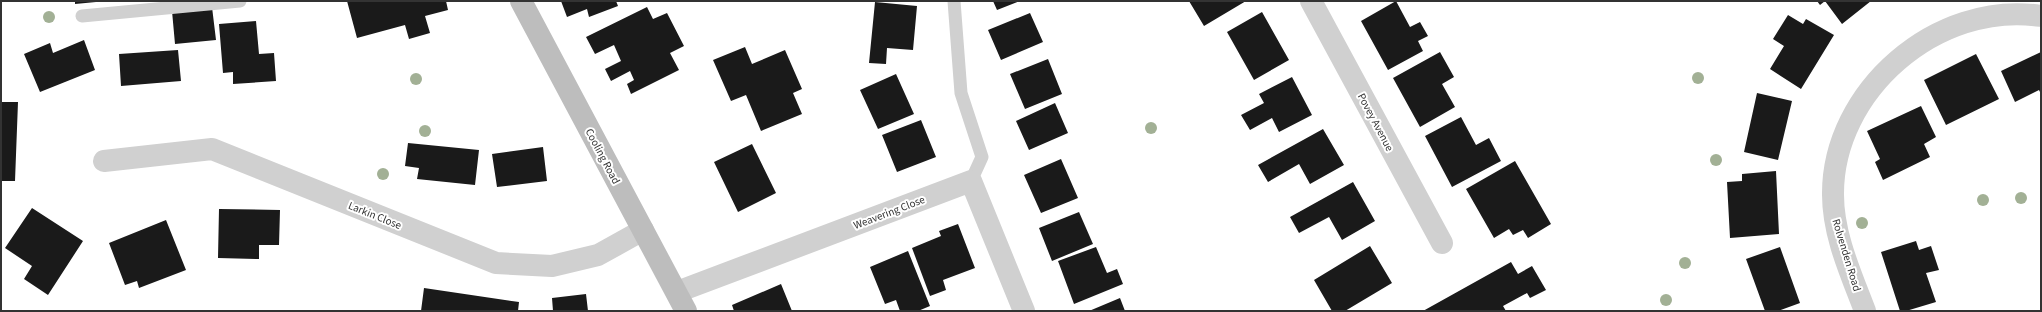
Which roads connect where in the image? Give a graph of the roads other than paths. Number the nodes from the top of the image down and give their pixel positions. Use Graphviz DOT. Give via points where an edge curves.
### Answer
graph roads {
  1 [pos="240,1"];
  2 [pos="521,1"];
  3 [pos="954,1"];
  4 [pos="1311,1"];
  5 [pos="82,16"];
  6 [pos="2041,16"];
  7 [pos="104,161"];
  8 [pos="971,181"];
  9 [pos="643,230"];
  10 [pos="1442,243"];
  11 [pos="682,302"];
  12 [pos="1024,311"];
  13 [pos="1864,311"];
  1 -- 5 [label="lane"];
  2 -- 9 [label="main road, Cooling Road"];
  3 -- 8 [label="lane" via="960,93 982,157"];
  4 -- 10 [label="street, Povey Avenue"];
  6 -- 13 [label="street, Rolvenden Road" via="2012,14 1987,17 1938,32 1895,61 1861,100 1840,147 1834,170 1833,194 1837,231"];
  7 -- 9 [label="street, Larkin Close" via="212,149 496,263 552,266 598,255"];
  8 -- 11 [label="street, Weavering Close"];
  8 -- 12 [label="street"];
  9 -- 11 [label="main road, Cooling Road"];
}
